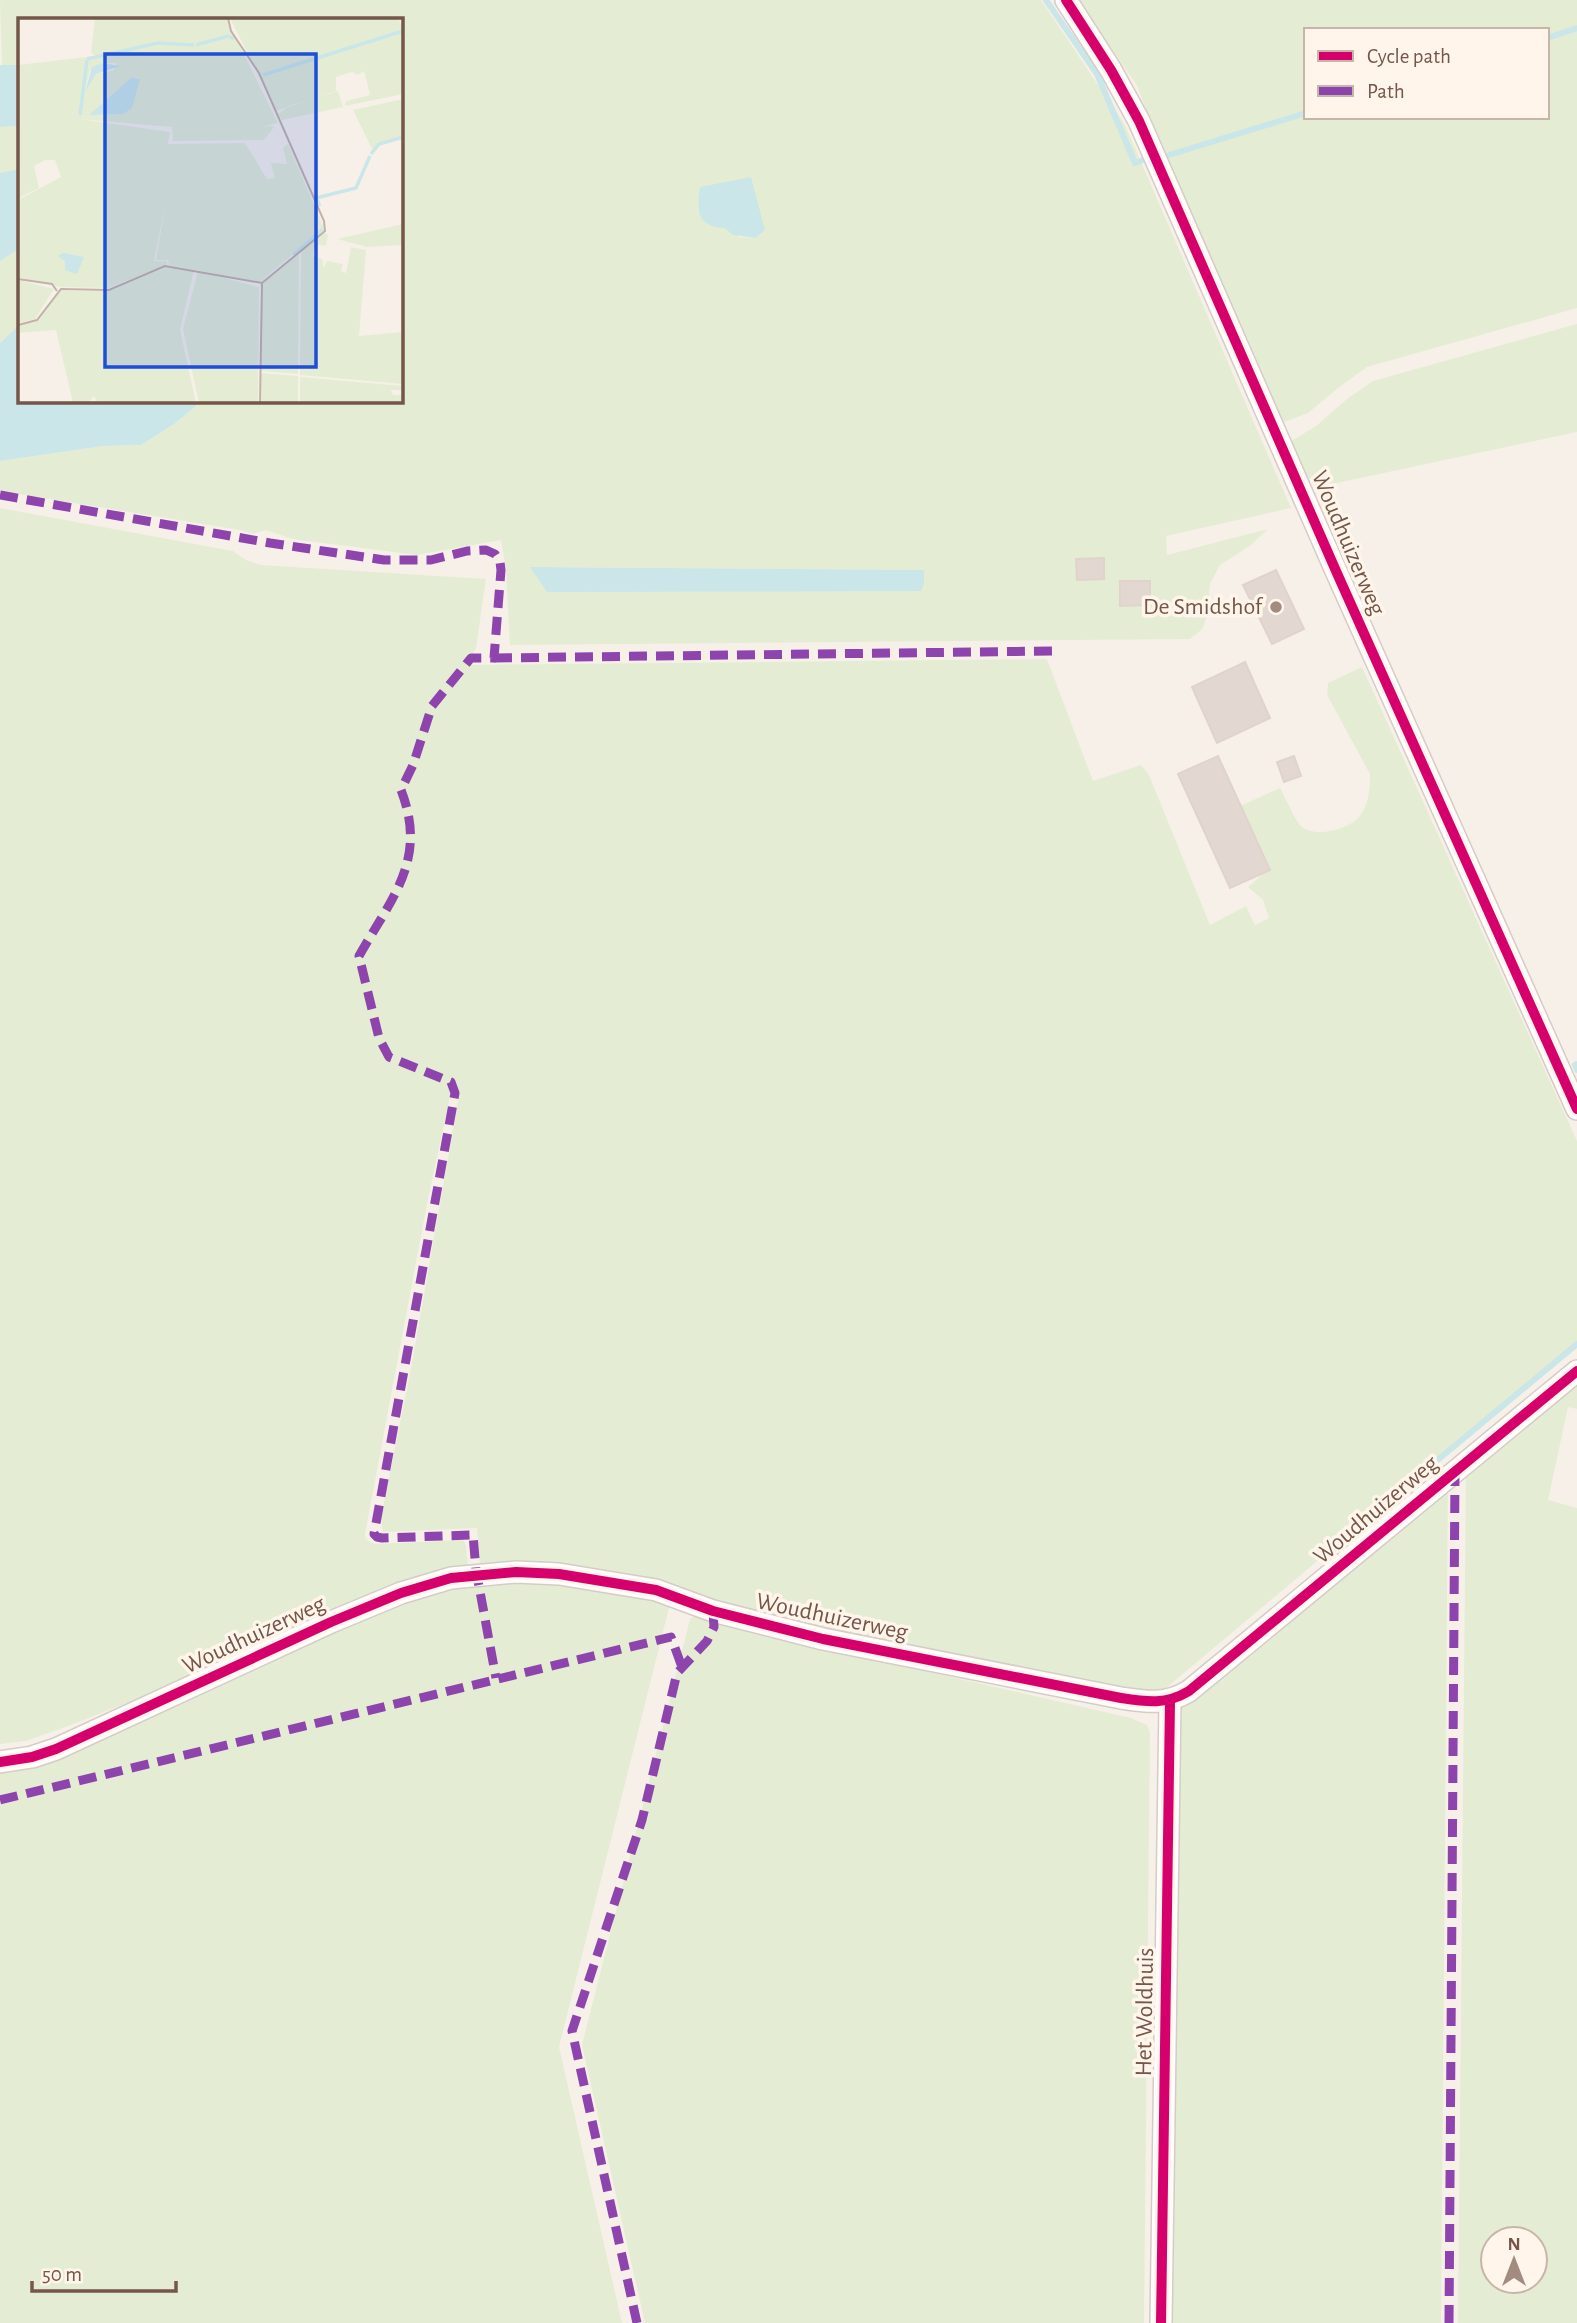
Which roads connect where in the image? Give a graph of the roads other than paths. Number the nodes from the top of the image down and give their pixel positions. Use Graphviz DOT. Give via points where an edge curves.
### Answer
graph roads {
  1 [pos="1066,0"];
  2 [pos="1577,1109"];
  3 [pos="1577,1371"];
  4 [pos="1170,1701"];
  5 [pos="0,1762"];
  6 [pos="1161,2323"];
  1 -- 2 [label="street, Woudhuizerweg" via="1139,121"];
  3 -- 4 [label="street, Woudhuizerweg" via="1189,1691"];
  4 -- 5 [label="street, Woudhuizerweg" via="1121,1698 823,1639 713,1611 656,1590 516,1572 451,1578 401,1593 56,1749"];
  4 -- 6 [label="street, Het Woldhuis"];
}
